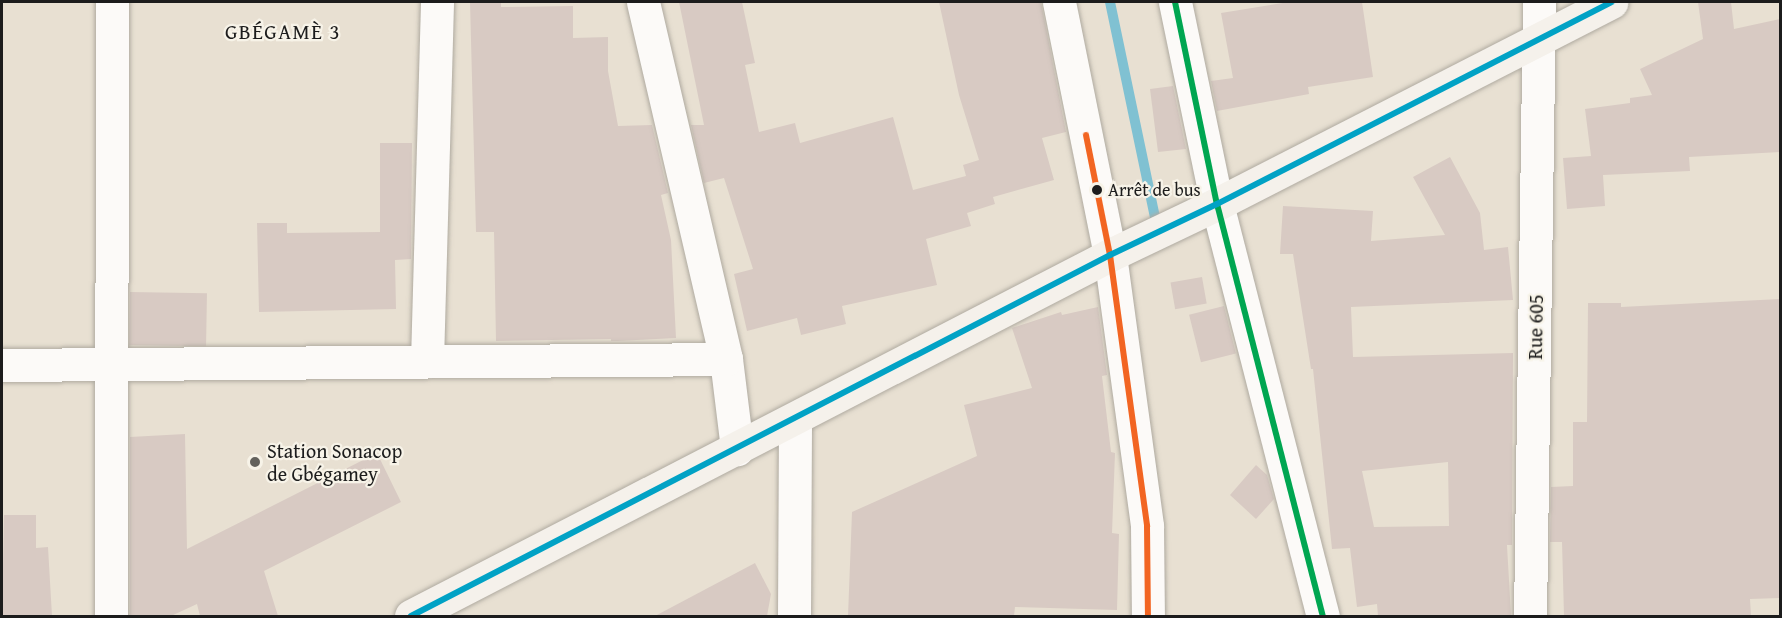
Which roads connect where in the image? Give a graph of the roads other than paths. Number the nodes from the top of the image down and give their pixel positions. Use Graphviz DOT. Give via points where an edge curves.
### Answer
graph roads {
  1 [pos="112,2"];
  2 [pos="436,2"];
  3 [pos="643,2"];
  4 [pos="1059,2"];
  5 [pos="1175,2"];
  6 [pos="1539,2"];
  7 [pos="1611,2"];
  8 [pos="1539,38"];
  9 [pos="1217,204"];
  10 [pos="1110,255"];
  11 [pos="726,359"];
  12 [pos="427,361"];
  13 [pos="111,364"];
  14 [pos="2,365"];
  15 [pos="795,420"];
  16 [pos="737,449"];
  17 [pos="449,607"];
  18 [pos="111,616"];
  19 [pos="411,616"];
  20 [pos="794,616"];
  21 [pos="1148,616"];
  22 [pos="1323,616"];
  23 [pos="1530,616"];
  1 -- 13 [label="street"];
  2 -- 12 [label="street"];
  3 -- 11 [label="street"];
  4 -- 10 [label="street"];
  5 -- 9 [label="street"];
  6 -- 8 [label="street, Rue 605"];
  7 -- 8 [label="main road"];
  8 -- 9 [label="main road"];
  8 -- 23 [label="street, Rue 605"];
  9 -- 10 [label="main road"];
  9 -- 22 [label="street"];
  10 -- 15 [label="main road"];
  10 -- 21 [label="street" via="1147,526"];
  11 -- 12 [label="street"];
  11 -- 16 [label="street"];
  12 -- 13 [label="street"];
  13 -- 14 [label="street"];
  13 -- 18 [label="street"];
  15 -- 16 [label="main road"];
  15 -- 20 [label="street"];
  16 -- 17 [label="main road"];
  17 -- 19 [label="main road"];
}
